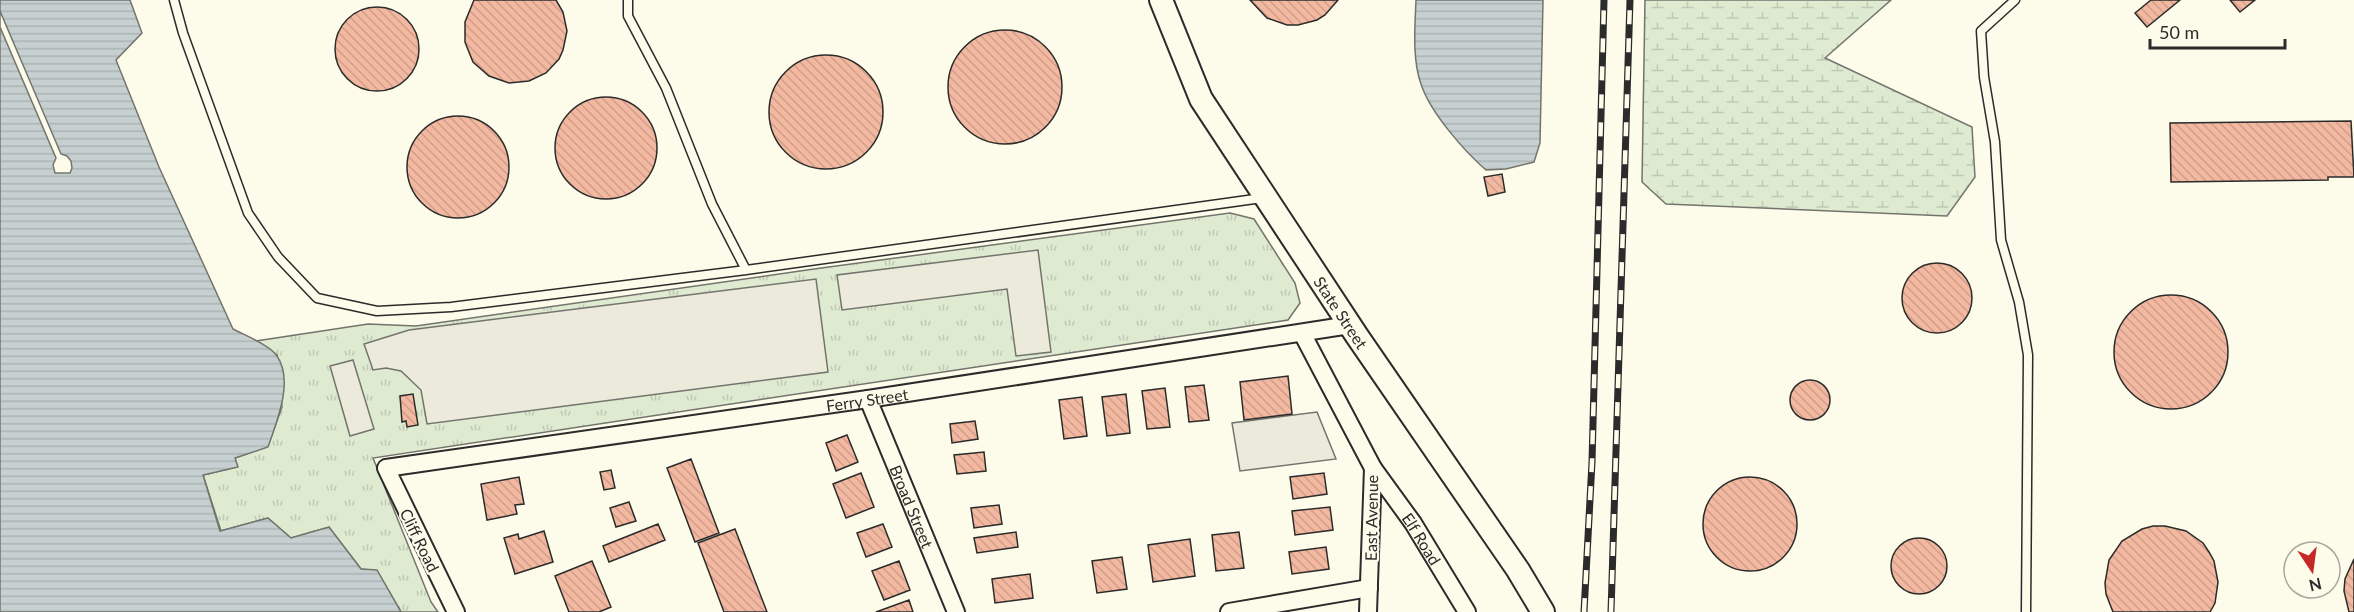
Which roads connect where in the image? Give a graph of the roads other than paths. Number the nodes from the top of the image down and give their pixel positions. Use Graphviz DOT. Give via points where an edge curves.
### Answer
graph roads {
  1 [pos="174,0"];
  2 [pos="628,0"];
  3 [pos="1161,0"];
  4 [pos="2015,0"];
  5 [pos="1266,198"];
  6 [pos="746,270"];
  7 [pos="1350,325"];
  8 [pos="1302,333"];
  9 [pos="868,399"];
  10 [pos="386,468"];
  11 [pos="1372,468"];
  12 [pos="1369,588"];
  13 [pos="456,612"];
  14 [pos="956,612"];
  15 [pos="1229,612"];
  16 [pos="1368,612"];
  17 [pos="1467,612"];
  18 [pos="1543,612"];
  19 [pos="2026,612"];
  1 -- 6 [label="lane" via="248,213 278,257 317,298 377,311 451,307"];
  2 -- 6 [label="lane" via="628,16 666,88 712,204"];
  3 -- 5 [label="street, State Street" via="1201,99"];
  4 -- 19 [label="lane" via="1981,31 1995,142 2001,240 2019,302 2028,355"];
  5 -- 6 [label="lane"];
  5 -- 7 [label="street, State Street"];
  7 -- 8 [label="street, Ferry Street"];
  7 -- 18 [label="street, State Street"];
  8 -- 9 [label="street, Ferry Street"];
  8 -- 11 [label="street, East Avenue"];
  9 -- 10 [label="street, Ferry Street"];
  9 -- 14 [label="street, Broad Street"];
  10 -- 13 [label="street, Cliff Road"];
  11 -- 12 [label="street, East Avenue"];
  11 -- 17 [label="street, Elf Road" via="1413,523"];
  12 -- 15 [label="street"];
  12 -- 16 [label="street, East Avenue"];
}
